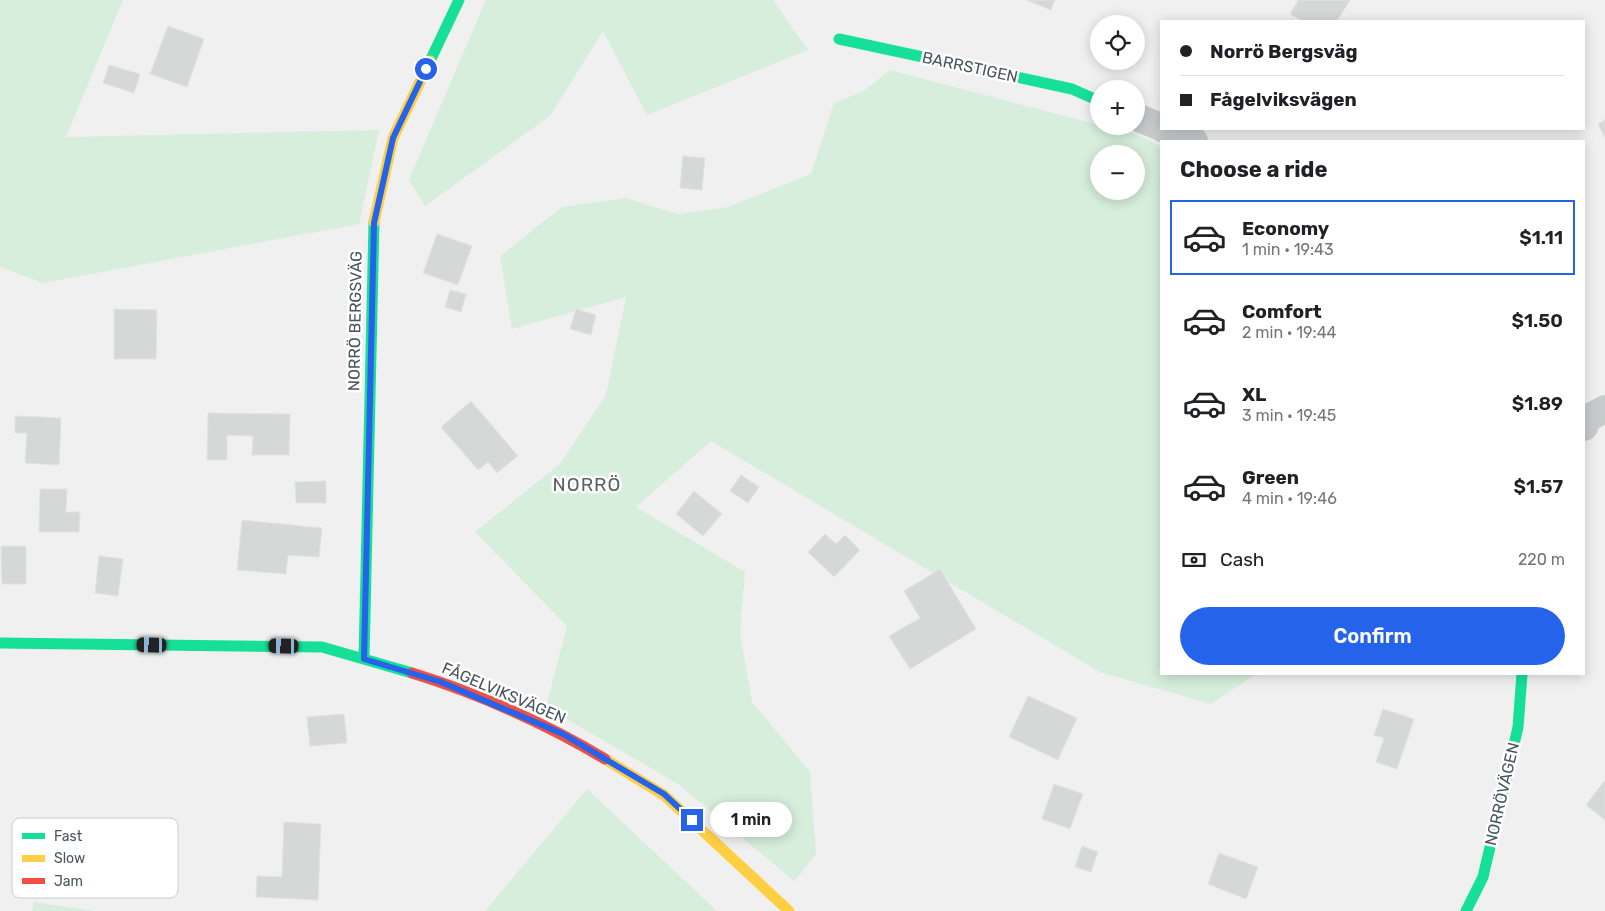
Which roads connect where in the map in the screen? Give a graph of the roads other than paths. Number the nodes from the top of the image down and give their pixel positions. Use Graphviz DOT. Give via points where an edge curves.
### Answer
graph roads {
  1 [pos="459,0"];
  2 [pos="839,39"];
  3 [pos="1090,97"];
  4 [pos="1145,121"];
  5 [pos="1160,127"];
  6 [pos="1168,130"];
  7 [pos="1192,140"];
  8 [pos="1605,409"];
  9 [pos="1585,425"];
  10 [pos="0,643"];
  11 [pos="364,659"];
  12 [pos="1522,675"];
  13 [pos="789,911"];
  14 [pos="1466,911"];
  1 -- 11 [label="street, NORRÖ BERGSVÄG" via="393,138 374,223"];
  2 -- 3 [label="street, BARRSTIGEN" via="1072,90"];
  4 -- 5 [label="street"];
  6 -- 7 [label="street"];
  8 -- 9 [label="street" via="1588,418"];
  10 -- 11 [label="street, FÅGELVIKSVÄGEN" via="322,647"];
  11 -- 13 [label="street, FÅGELVIKSVÄGEN" via="441,682 563,734 664,794"];
  12 -- 14 [label="street, NORRÖVÄGEN" via="1518,727 1483,877"];
}
